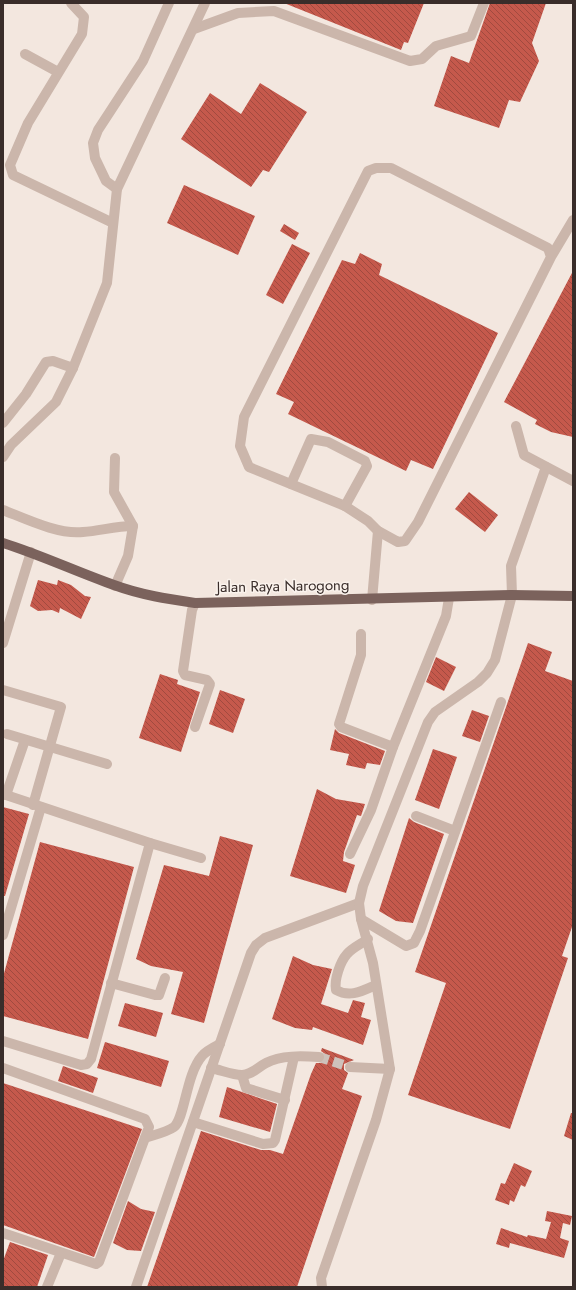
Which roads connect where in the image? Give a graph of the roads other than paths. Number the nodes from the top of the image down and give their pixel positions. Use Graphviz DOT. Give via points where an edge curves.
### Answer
graph roads {
  1 [pos="71,3"];
  2 [pos="169,3"];
  3 [pos="206,3"];
  4 [pos="484,3"];
  5 [pos="194,28"];
  6 [pos="25,54"];
  7 [pos="58,72"];
  8 [pos="117,189"];
  9 [pos="573,220"];
  10 [pos="113,222"];
  11 [pos="551,258"];
  12 [pos="73,368"];
  13 [pos="3,423"];
  14 [pos="516,426"];
  15 [pos="3,457"];
  16 [pos="115,458"];
  17 [pos="546,467"];
  18 [pos="573,481"];
  19 [pos="291,484"];
  20 [pos="346,506"];
  21 [pos="3,510"];
  22 [pos="132,526"];
  23 [pos="378,531"];
  24 [pos="3,543"];
  25 [pos="31,552"];
  26 [pos="115,586"];
  27 [pos="512,595"];
  28 [pos="573,596"];
  29 [pos="449,598"];
  30 [pos="372,600"];
  31 [pos="195,603"];
  32 [pos="361,634"];
  33 [pos="3,642"];
  34 [pos="3,690"];
  35 [pos="501,702"];
  36 [pos="195,727"];
  37 [pos="6,734"];
  38 [pos="25,740"];
  39 [pos="51,746"];
  40 [pos="393,747"];
  41 [pos="107,764"];
  42 [pos="5,794"];
  43 [pos="37,806"];
  44 [pos="416,816"];
  45 [pos="455,831"];
  46 [pos="150,843"];
  47 [pos="350,854"];
  48 [pos="201,858"];
  49 [pos="359,903"];
  50 [pos="361,919"];
  51 [pos="3,935"];
  52 [pos="368,939"];
  53 [pos="166,978"];
  54 [pos="112,983"];
  55 [pos="376,985"];
  56 [pos="3,1041"];
  57 [pos="220,1044"];
  58 [pos="294,1057"];
  59 [pos="319,1057"];
  60 [pos="350,1067"];
  61 [pos="3,1068"];
  62 [pos="211,1068"];
  63 [pos="390,1069"];
  64 [pos="242,1075"];
  65 [pos="285,1100"];
  66 [pos="193,1122"];
  67 [pos="145,1138"];
  68 [pos="3,1233"];
  69 [pos="61,1253"];
  70 [pos="47,1287"];
  71 [pos="136,1287"];
  72 [pos="322,1287"];
  1 -- 7 [label="street" via="84,17 82,34"];
  2 -- 8 [label="street" via="143,61 98,130 93,144 95,158 106,181"];
  3 -- 5 [label="street"];
  4 -- 5 [label="street" via="471,36 436,46 422,59 410,61 274,11 238,13"];
  5 -- 8 [label="street"];
  6 -- 7 [label="street"];
  7 -- 10 [label="street" via="25,130 10,165 13,174"];
  8 -- 10 [label="street"];
  9 -- 11 [label="street"];
  10 -- 12 [label="street" via="106,283"];
  11 -- 19 [label="street" via="548,248 391,168 368,171 244,418 240,446 249,467"];
  11 -- 23 [label="street" via="418,522 405,541 398,542"];
  12 -- 13 [label="street" via="53,361 46,362 26,394"];
  12 -- 15 [label="street" via="56,402 11,445"];
  14 -- 17 [label="street" via="524,455"];
  16 -- 22 [label="street" via="114,492"];
  17 -- 18 [label="street"];
  17 -- 27 [label="street" via="511,566"];
  19 -- 20 [label="street"];
  19 -- 20 [label="street" via="311,439 328,442 365,461 367,466"];
  20 -- 23 [label="street"];
  21 -- 22 [label="street" via="48,528 82,533 115,526"];
  22 -- 26 [label="street" via="128,556"];
  23 -- 30 [label="street"];
  24 -- 25 [label="main road, Jalan Raya Narogong"];
  25 -- 26 [label="main road, Jalan Raya Narogong"];
  25 -- 33 [label="street"];
  26 -- 31 [label="main road, Jalan Raya Narogong" via="159,598"];
  27 -- 28 [label="main road, Jalan Raya Narogong"];
  27 -- 29 [label="main road, Jalan Raya Narogong"];
  27 -- 49 [label="street" via="495,660 488,672 435,712 428,722 363,886"];
  29 -- 30 [label="main road, Jalan Raya Narogong"];
  29 -- 40 [label="street" via="446,616"];
  30 -- 31 [label="main road, Jalan Raya Narogong"];
  31 -- 36 [label="street" via="183,670 185,675 207,680 210,684"];
  32 -- 40 [label="street" via="361,655 339,724"];
  34 -- 39 [label="street" via="61,707"];
  35 -- 45 [label="street"];
  37 -- 38 [label="street"];
  38 -- 39 [label="street"];
  38 -- 42 [label="street"];
  39 -- 41 [label="street"];
  39 -- 43 [label="street"];
  40 -- 47 [label="street" via="371,810"];
  42 -- 43 [label="street"];
  43 -- 46 [label="street"];
  43 -- 51 [label="street"];
  44 -- 45 [label="street"];
  45 -- 50 [label="street" via="414,943 406,946"];
  46 -- 48 [label="street"];
  46 -- 54 [label="street"];
  49 -- 50 [label="street"];
  49 -- 57 [label="street" via="265,938 256,945"];
  50 -- 52 [label="street"];
  52 -- 55 [label="street"];
  52 -- 55 [label="street" via="347,954 340,967 335,984 336,990 352,995"];
  53 -- 54 [label="street" via="159,995"];
  54 -- 56 [label="street" via="91,1059 87,1064 81,1065"];
  55 -- 63 [label="street"];
  57 -- 62 [label="street"];
  57 -- 67 [label="street" via="202,1056 194,1068 187,1084 179,1120 174,1127"];
  58 -- 59 [label="street"];
  58 -- 64 [label="street" via="267,1062 254,1072"];
  58 -- 65 [label="street"];
  60 -- 63 [label="street"];
  61 -- 67 [label="street" via="145,1119 149,1127"];
  62 -- 64 [label="street"];
  62 -- 66 [label="street"];
  63 -- 72 [label="street" via="376,1120 321,1278"];
  64 -- 65 [label="street" via="246,1088"];
  65 -- 66 [label="street" via="275,1140 271,1144 263,1144"];
  66 -- 71 [label="street"];
  67 -- 69 [label="street" via="98,1262 93,1265"];
  68 -- 69 [label="street"];
  69 -- 70 [label="street"];
}
